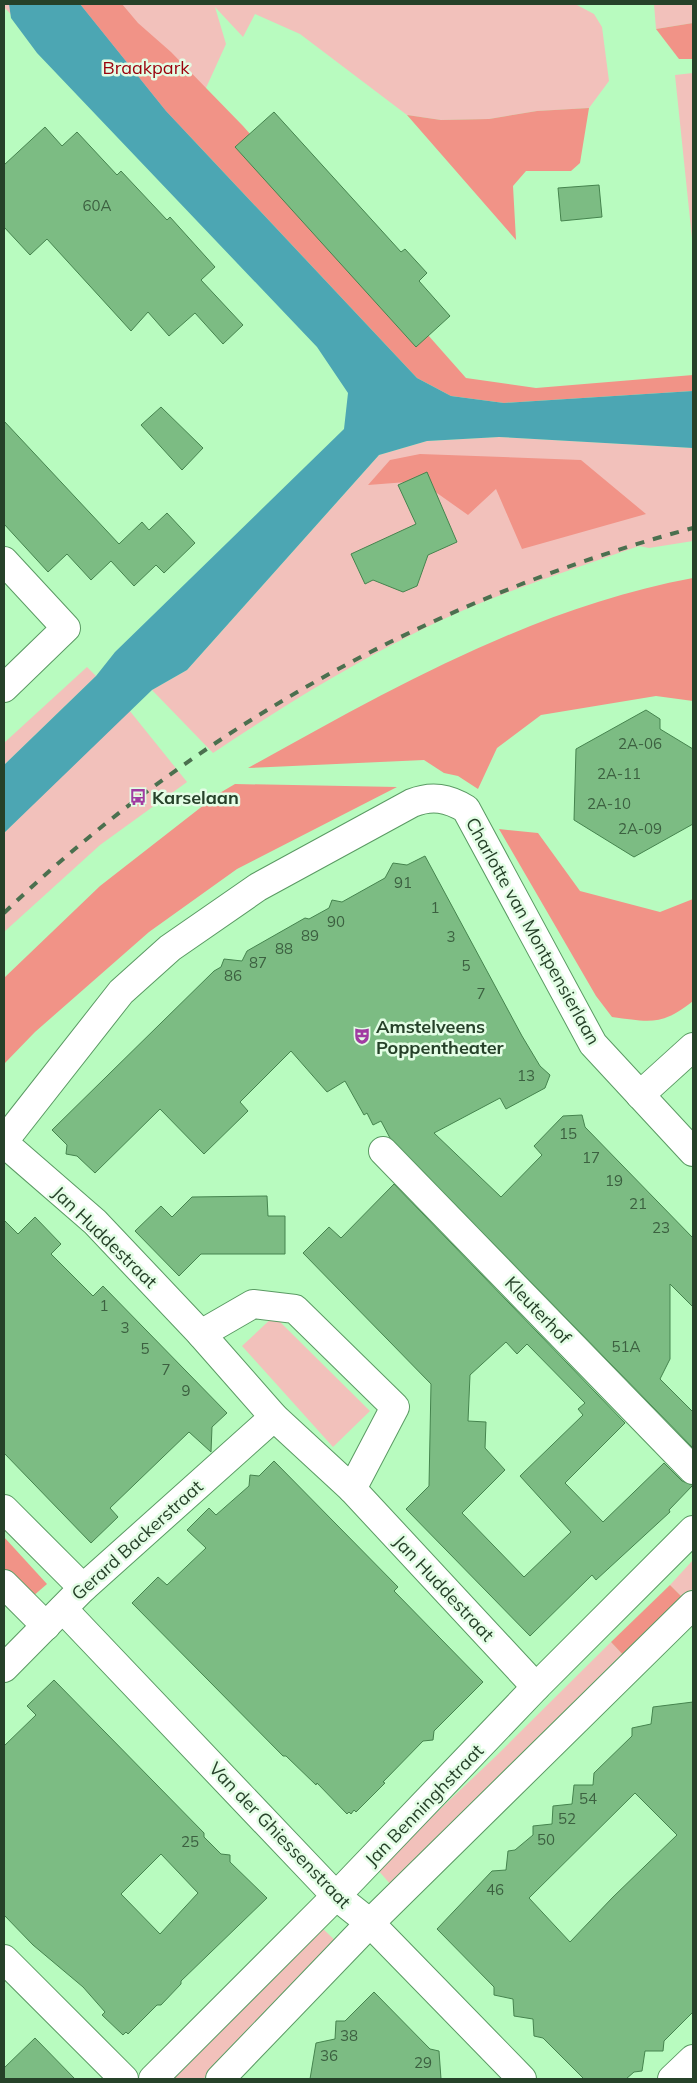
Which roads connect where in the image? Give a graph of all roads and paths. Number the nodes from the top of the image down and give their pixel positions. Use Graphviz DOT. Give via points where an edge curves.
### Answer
graph roads {
  1 [pos="4,561"];
  2 [pos="4,688"];
  3 [pos="693,1047"];
  4 [pos="640,1095"];
  5 [pos="4,1142"];
  6 [pos="383,1150"];
  7 [pos="693,1152"];
  8 [pos="201,1334"];
  9 [pos="274,1417"];
  10 [pos="693,1470"];
  11 [pos="352,1489"];
  12 [pos="4,1509"];
  13 [pos="693,1530"];
  14 [pos="4,1584"];
  15 [pos="83,1588"];
  16 [pos="693,1605"];
  17 [pos="54,1617"];
  18 [pos="4,1668"];
  19 [pos="536,1687"];
  20 [pos="336,1896"];
  21 [pos="370,1923"];
  22 [pos="4,1959"];
  23 [pos="693,2059"];
  24 [pos="124,2079"];
  25 [pos="153,2079"];
  26 [pos="220,2079"];
  27 [pos="522,2079"];
  28 [pos="672,2079"];
  1 -- 2 [label="street" via="66,628"];
  3 -- 4 [label="street"];
  4 -- 5 [label="street, Charlotte van Montpensierlaan" via="593,1044 466,809 451,800 427,797 258,887 170,948 122,992"];
  4 -- 7 [label="street, Charlotte van Montpensierlaan"];
  5 -- 8 [label="street, Jan Huddestraat" via="95,1222"];
  6 -- 10 [label="street, Kleuterhof"];
  8 -- 9 [label="street, Jan Huddestraat"];
  8 -- 11 [label="street" via="253,1304 295,1309 395,1407"];
  9 -- 11 [label="street, Jan Huddestraat"];
  9 -- 15 [label="street, Gerard Backerstraat"];
  11 -- 19 [label="street, Jan Huddestraat"];
  12 -- 15 [label="street"];
  13 -- 19 [label="street, Jan Benninghstraat"];
  14 -- 17 [label="street, Van der Ghiessenstraat"];
  15 -- 17 [label="street, Gerard Backerstraat"];
  16 -- 21 [label="street"];
  17 -- 18 [label="street, Gerard Backerstraat"];
  17 -- 20 [label="street, Van der Ghiessenstraat"];
  19 -- 20 [label="street, Jan Benninghstraat"];
  20 -- 21 [label="street, Van der Ghiessenstraat"];
  20 -- 25 [label="street, Jan Benninghstraat"];
  21 -- 26 [label="street"];
  21 -- 27 [label="street, Van der Ghiessenstraat"];
  22 -- 24 [label="street"];
  23 -- 28 [label="street"];
}
